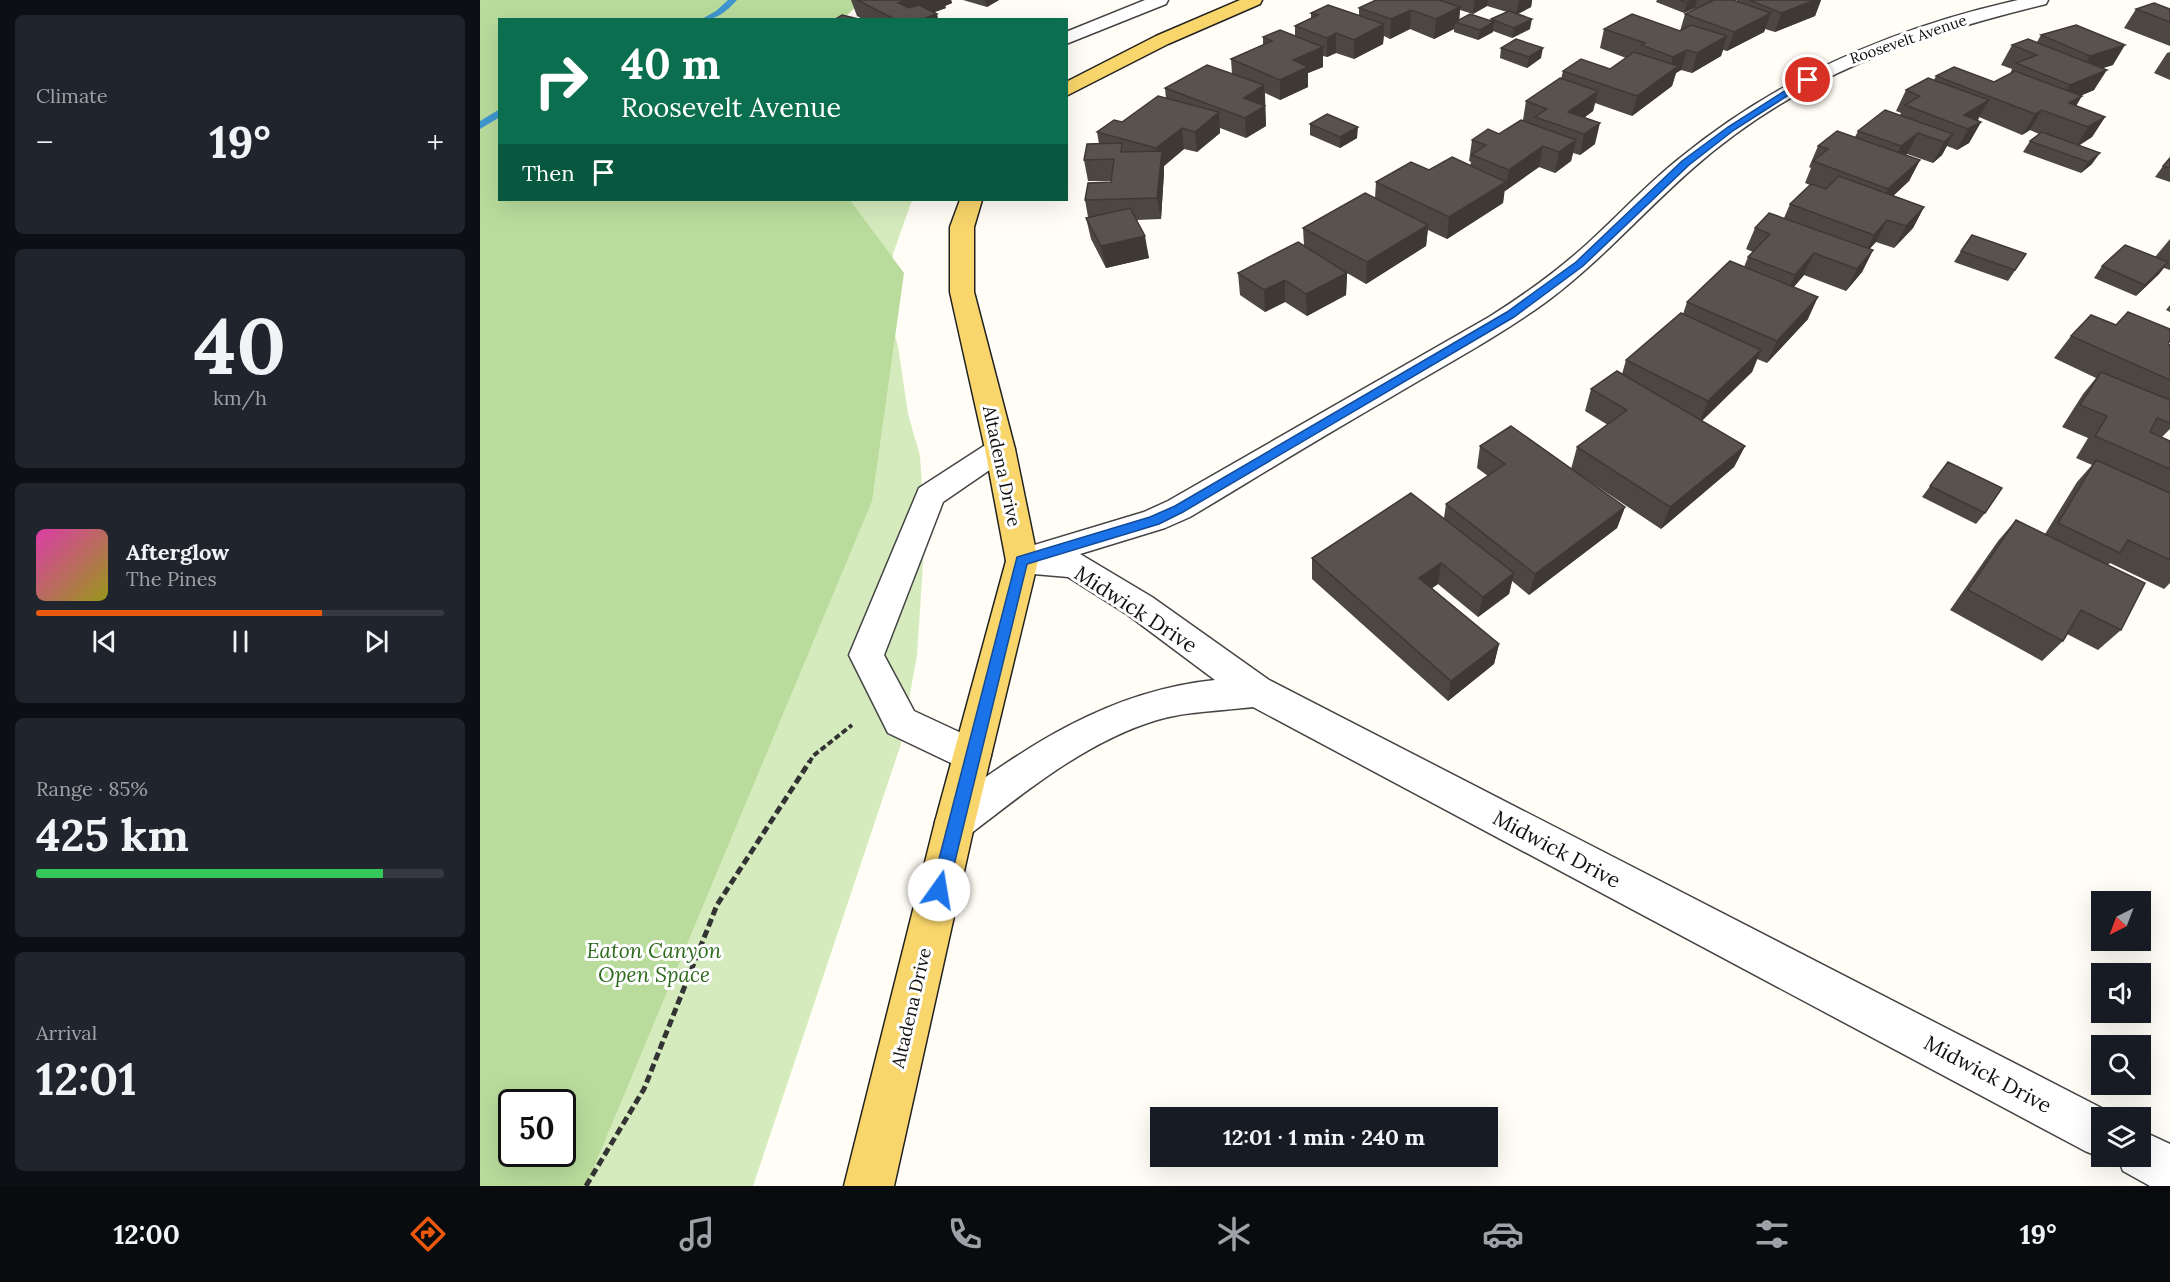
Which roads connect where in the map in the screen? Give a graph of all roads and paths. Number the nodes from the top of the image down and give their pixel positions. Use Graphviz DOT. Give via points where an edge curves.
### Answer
graph roads {
  1 [pos="1160,0"];
  2 [pos="1254,0"];
  3 [pos="2040,0"];
  4 [pos="1068,38"];
  5 [pos="1068,89"];
  6 [pos="971,201"];
  7 [pos="1000,449"];
  8 [pos="1022,561"];
  9 [pos="1256,691"];
  10 [pos="888,697"];
  11 [pos="972,756"];
  12 [pos="956,822"];
  13 [pos="2091,1128"];
  14 [pos="2151,1160"];
  15 [pos="2170,1170"];
  16 [pos="586,1186"];
  17 [pos="869,1186"];
  1 -- 4 [label="street"];
  2 -- 5 [label="main road" via="1162,40"];
  3 -- 8 [label="street, Roosevelt Avenue" via="1899,39 1808,80 1731,128 1686,163 1579,264 1511,315 1179,509"];
  6 -- 7 [label="main road, Altadena Drive" via="962,227 962,292"];
  7 -- 8 [label="main road, Altadena Drive"];
  7 -- 10 [label="street" via="930,496 866,655"];
  8 -- 9 [label="street, Midwick Drive" via="1074,565 1140,606"];
  8 -- 11 [label="main road, Altadena Drive"];
  9 -- 12 [label="street" via="1158,704 1106,723 1042,758"];
  9 -- 13 [label="street, Midwick Drive"];
  10 -- 11 [label="street" via="901,722"];
  10 -- 16 [label="path" via="813,756 717,905 644,1089"];
  11 -- 12 [label="main road, Altadena Drive"];
  12 -- 17 [label="main road, Altadena Drive"];
  14 -- 15 [label="street"];
}
